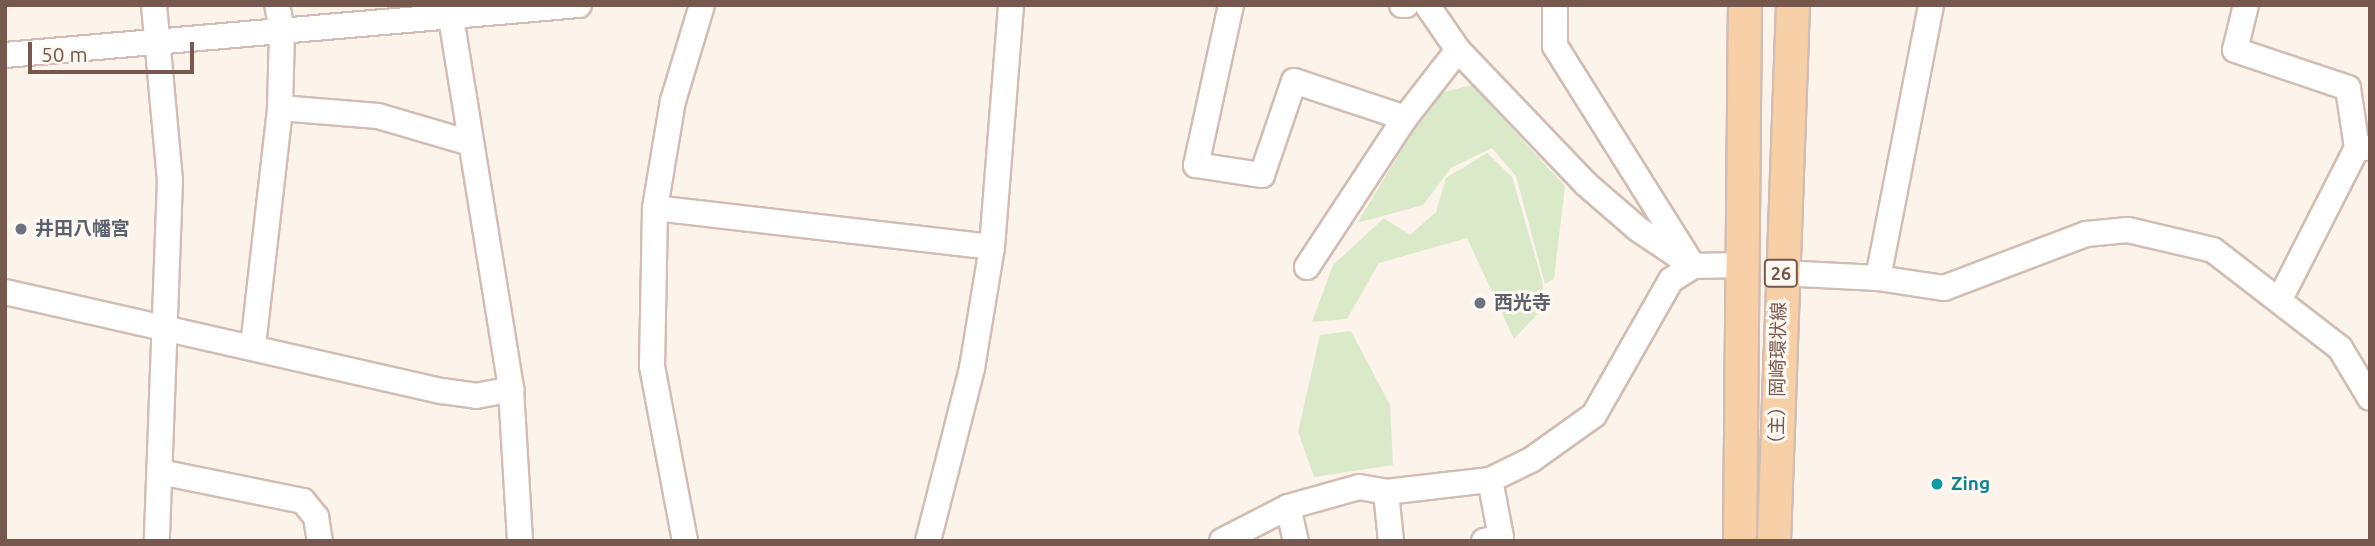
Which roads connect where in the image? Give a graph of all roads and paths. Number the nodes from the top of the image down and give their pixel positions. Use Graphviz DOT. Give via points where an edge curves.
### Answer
graph roads {
  1 [pos="153,5"];
  2 [pos="277,5"];
  3 [pos="579,5"];
  4 [pos="702,5"];
  5 [pos="1011,5"];
  6 [pos="1231,5"];
  7 [pos="1427,5"];
  8 [pos="1555,5"];
  9 [pos="1745,5"];
  10 [pos="1793,5"];
  11 [pos="1931,5"];
  12 [pos="2246,5"];
  13 [pos="450,11"];
  14 [pos="282,32"];
  15 [pos="155,40"];
  16 [pos="1458,50"];
  17 [pos="5,55"];
  18 [pos="280,108"];
  19 [pos="1405,118"];
  20 [pos="470,143"];
  21 [pos="2363,148"];
  22 [pos="655,208"];
  23 [pos="992,247"];
  24 [pos="1742,265"];
  25 [pos="1693,266"];
  26 [pos="1307,267"];
  27 [pos="1781,273"];
  28 [pos="1878,278"];
  29 [pos="5,292"];
  30 [pos="2280,299"];
  31 [pos="166,326"];
  32 [pos="253,346"];
  33 [pos="511,389"];
  34 [pos="2370,398"];
  35 [pos="160,472"];
  36 [pos="1490,480"];
  37 [pos="1386,492"];
  38 [pos="1288,507"];
  39 [pos="157,541"];
  40 [pos="320,541"];
  41 [pos="520,541"];
  42 [pos="685,541"];
  43 [pos="928,541"];
  44 [pos="1222,541"];
  45 [pos="1296,541"];
  46 [pos="1391,541"];
  47 [pos="1484,541"];
  48 [pos="1740,541"];
  49 [pos="1774,541"];
  1 -- 15 [label="street"];
  2 -- 14 [label="street"];
  3 -- 13 [label="street"];
  4 -- 22 [label="street" via="673,101"];
  5 -- 23 [label="street"];
  6 -- 19 [label="street" via="1196,165 1262,175 1294,81"];
  7 -- 16 [label="street"];
  8 -- 25 [label="street" via="1555,46"];
  9 -- 24 [label="main road, （主）岡崎環状線 / 26"];
  10 -- 27 [label="main road, （主）岡崎環状線 / 26"];
  11 -- 28 [label="street"];
  12 -- 21 [label="street" via="2235,50 2348,88"];
  13 -- 14 [label="street"];
  13 -- 20 [label="street"];
  14 -- 15 [label="street"];
  14 -- 18 [label="street"];
  15 -- 17 [label="street"];
  15 -- 31 [label="street" via="170,180"];
  16 -- 19 [label="street"];
  16 -- 25 [label="street" via="1586,184 1638,229"];
  18 -- 20 [label="street" via="378,116"];
  18 -- 32 [label="street"];
  19 -- 26 [label="street"];
  20 -- 33 [label="street"];
  21 -- 30 [label="street"];
  22 -- 23 [label="street"];
  22 -- 42 [label="street" via="652,366"];
  23 -- 43 [label="street" via="972,368"];
  24 -- 25 [label="street"];
  24 -- 48 [label="main road, （主）岡崎環状線 / 26"];
  25 -- 36 [label="street" via="1671,280 1594,415 1531,460"];
  27 -- 28 [label="street"];
  27 -- 49 [label="main road, （主）岡崎環状線 / 26"];
  28 -- 30 [label="street" via="1944,288 2086,234 2128,230 2213,250"];
  29 -- 31 [label="street"];
  30 -- 34 [label="street" via="2340,348"];
  31 -- 32 [label="street"];
  31 -- 35 [label="street"];
  32 -- 33 [label="street" via="442,391 476,396"];
  33 -- 41 [label="street"];
  35 -- 39 [label="street"];
  35 -- 40 [label="street" via="303,501 316,517"];
  36 -- 37 [label="street"];
  36 -- 47 [label="street" via="1501,537"];
  37 -- 38 [label="street" via="1359,487"];
  37 -- 46 [label="street"];
  38 -- 44 [label="street"];
  38 -- 45 [label="street"];
}
